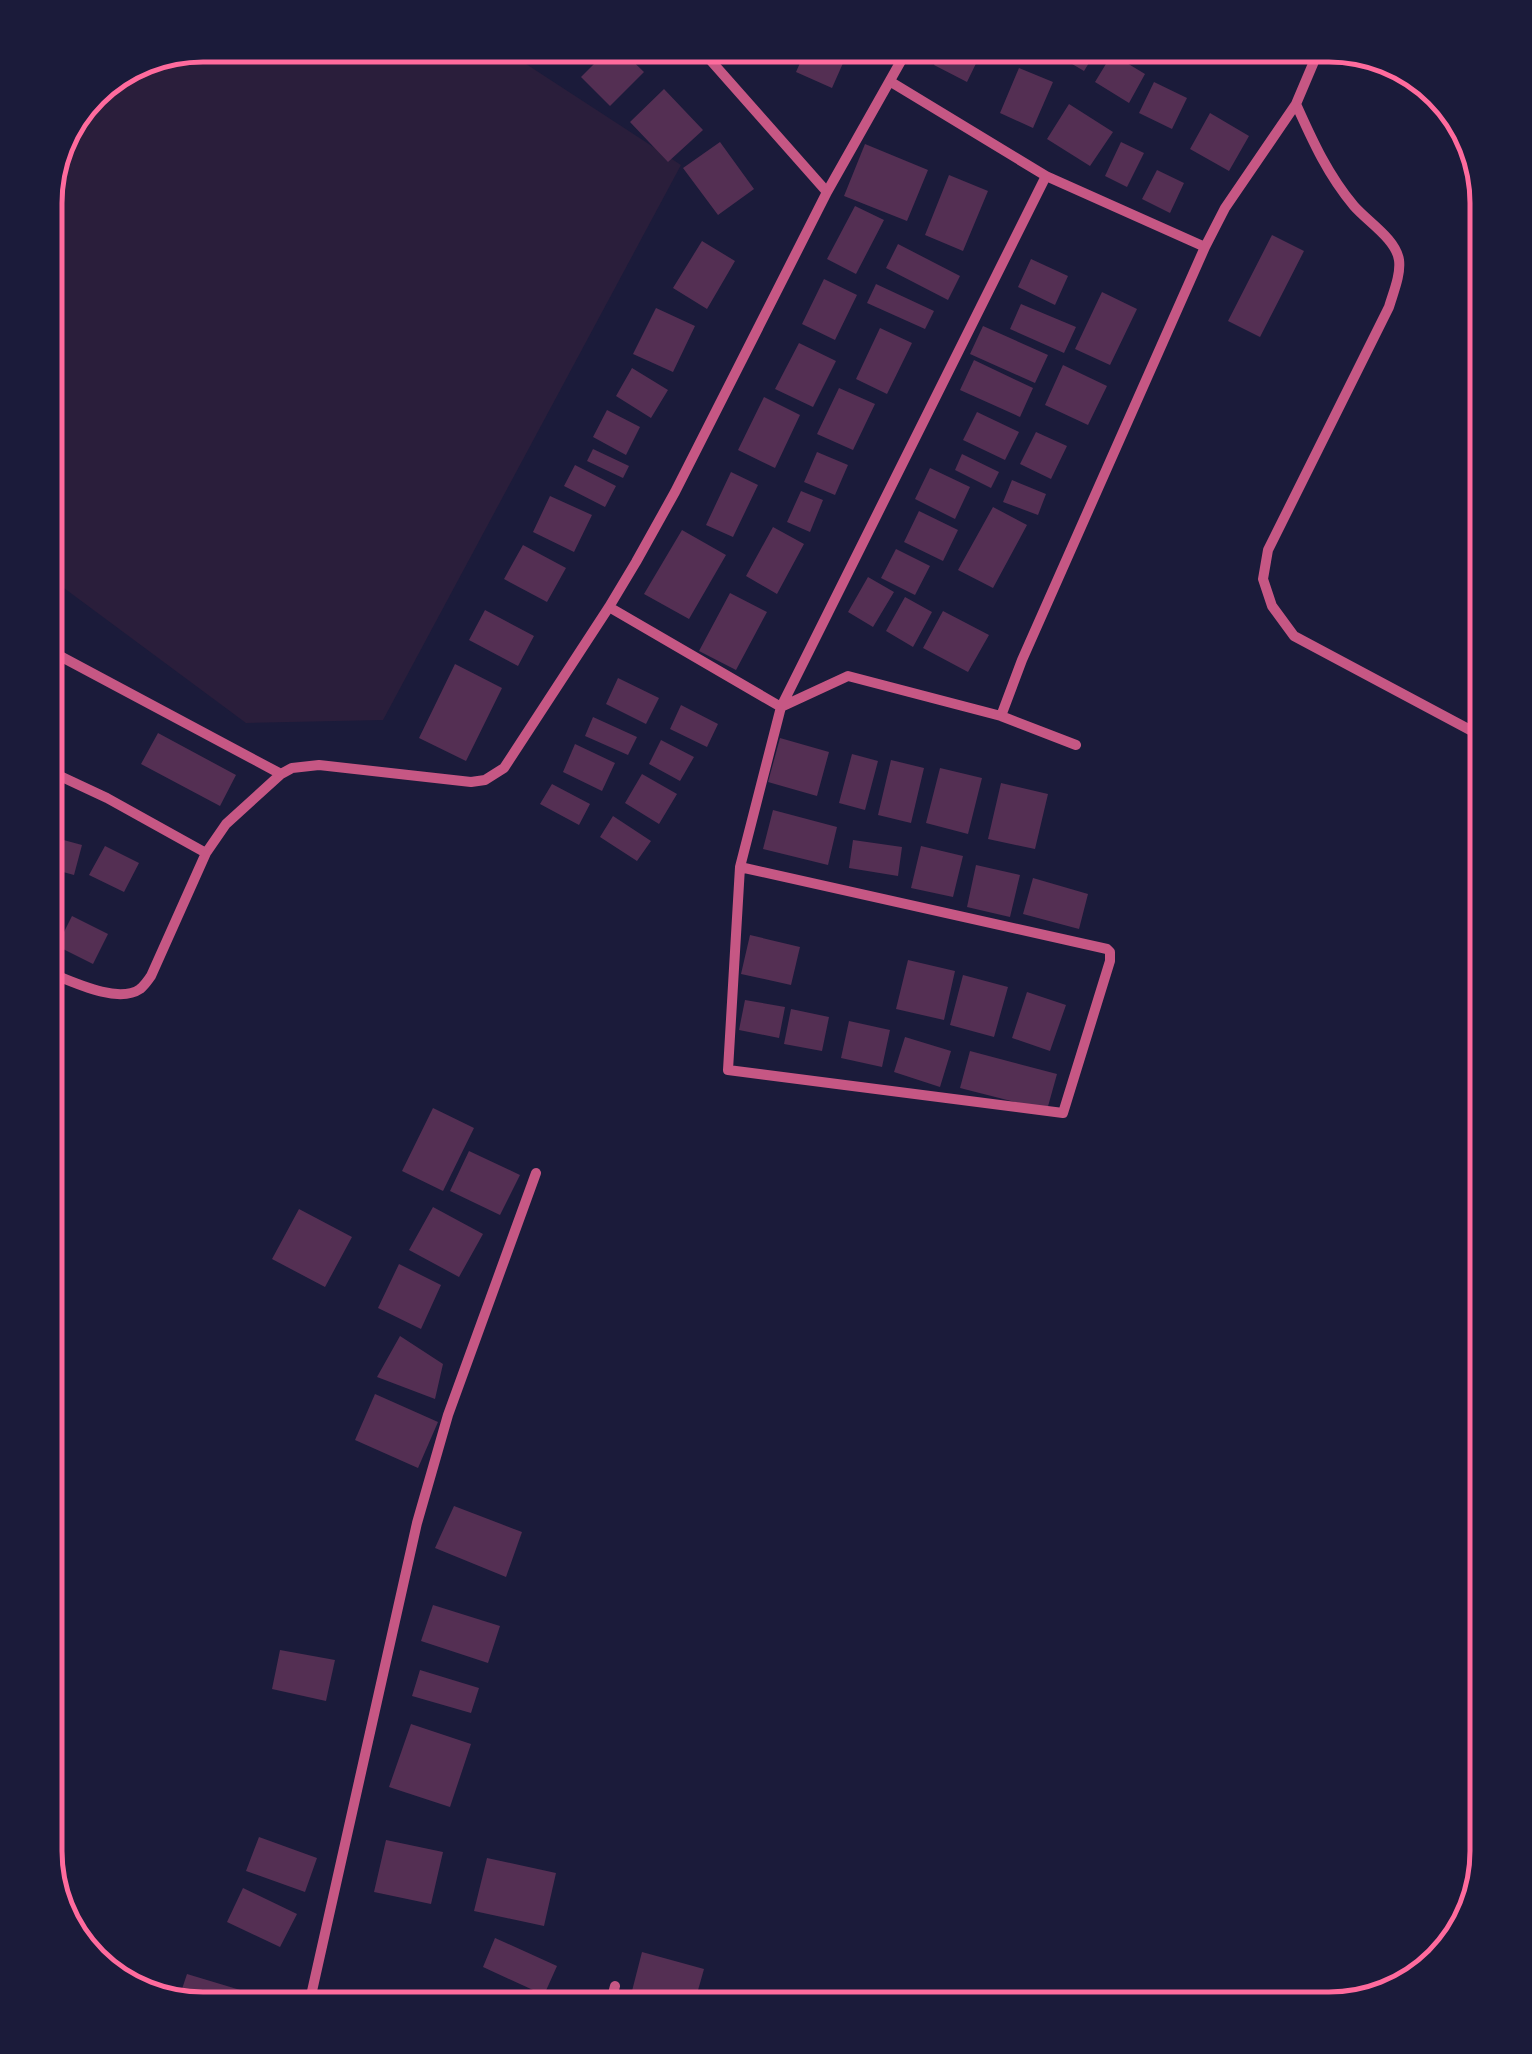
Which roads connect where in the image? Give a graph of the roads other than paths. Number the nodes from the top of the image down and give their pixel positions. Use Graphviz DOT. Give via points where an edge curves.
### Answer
graph roads {
  1 [pos="712,62"];
  2 [pos="900,63"];
  3 [pos="1313,63"];
  4 [pos="890,82"];
  5 [pos="1296,104"];
  6 [pos="1046,176"];
  7 [pos="827,192"];
  8 [pos="1205,247"];
  9 [pos="610,608"];
  10 [pos="63,657"];
  11 [pos="781,706"];
  12 [pos="1002,716"];
  13 [pos="1470,730"];
  14 [pos="1076,745"];
  15 [pos="281,774"];
  16 [pos="63,777"];
  17 [pos="206,853"];
  18 [pos="740,867"];
  19 [pos="63,979"];
  20 [pos="536,1173"];
  21 [pos="615,1986"];
  22 [pos="312,1992"];
  23 [pos="613,1992"];
  1 -- 7 [label="street"];
  2 -- 4 [label="street"];
  3 -- 5 [label="street"];
  4 -- 6 [label="street"];
  4 -- 7 [label="street"];
  5 -- 8 [label="street"];
  5 -- 13 [label="street" via="1322,163 1399,259 1389,307 1268,550 1263,579 1294,636"];
  6 -- 8 [label="street"];
  6 -- 11 [label="street"];
  7 -- 9 [label="street"];
  8 -- 12 [label="street"];
  9 -- 11 [label="street"];
  9 -- 15 [label="street" via="504,768 485,780 319,765"];
  10 -- 15 [label="street"];
  11 -- 12 [label="street" via="848,676"];
  11 -- 18 [label="street"];
  12 -- 14 [label="street"];
  15 -- 17 [label="street" via="226,824"];
  16 -- 17 [label="street"];
  17 -- 19 [label="street" via="140,990 96,991"];
  18 -- 18 [label="street" via="728,1070 1064,1113 1110,961 1106,948"];
  20 -- 22 [label="street" via="448,1415 418,1523"];
  21 -- 23 [label="street"];
}
